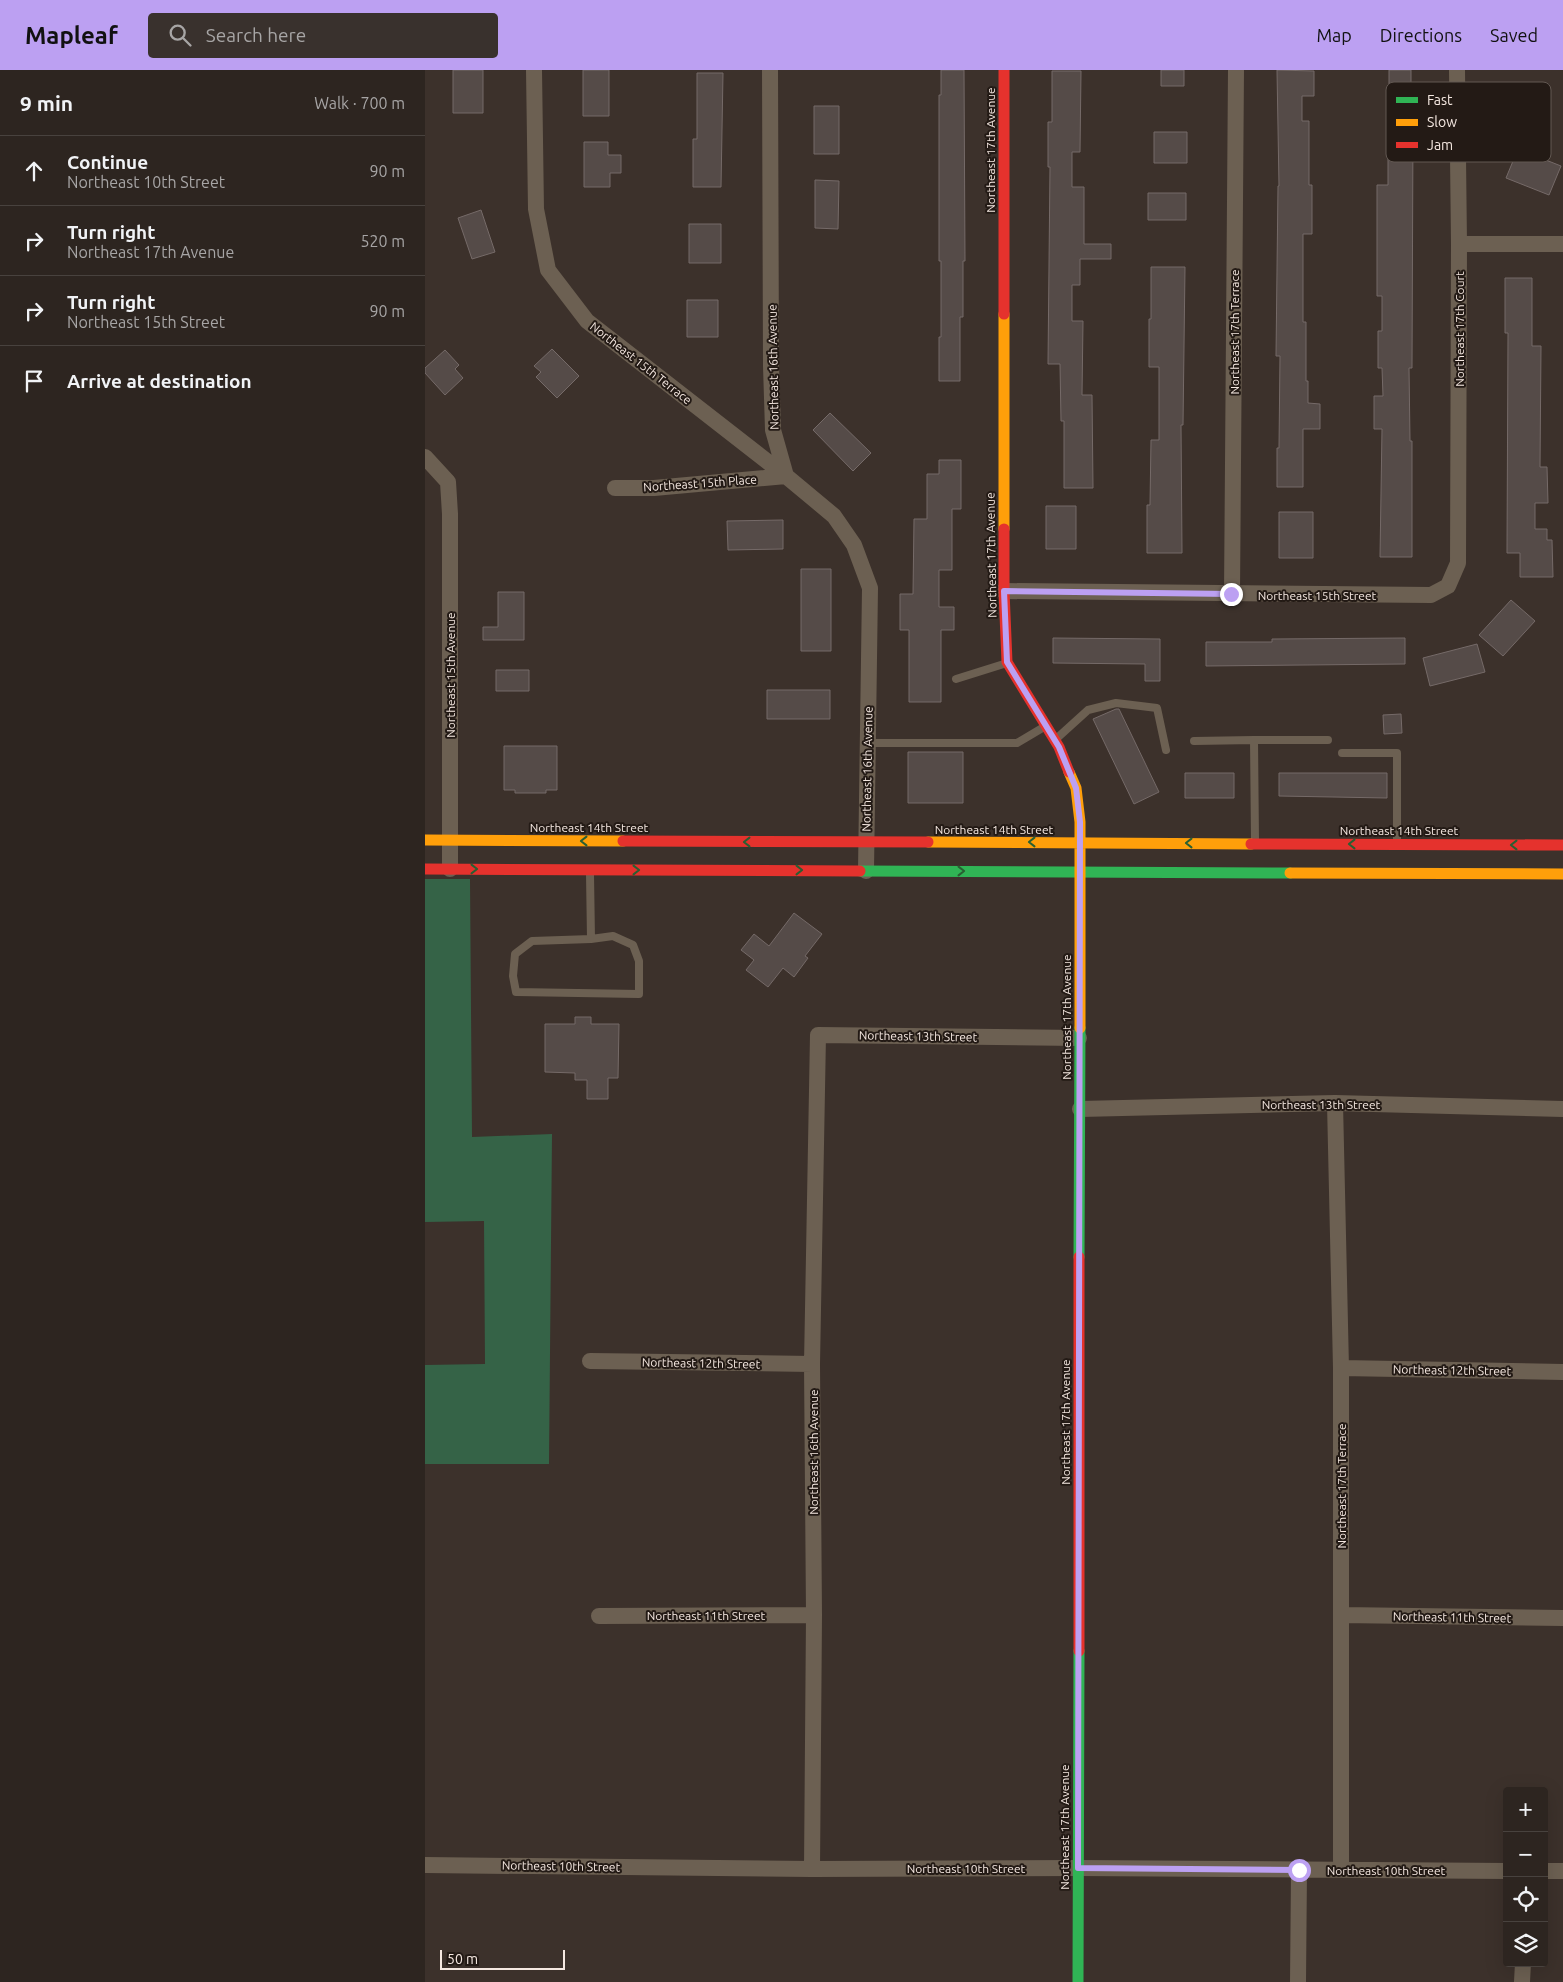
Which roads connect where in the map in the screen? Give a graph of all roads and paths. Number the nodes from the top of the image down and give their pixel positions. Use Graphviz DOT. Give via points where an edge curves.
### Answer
graph roads {
  1 [pos="534,70"];
  2 [pos="771,70"];
  3 [pos="1004,70"];
  4 [pos="1235,70"];
  5 [pos="1458,162"];
  6 [pos="1459,244"];
  7 [pos="1563,244"];
  8 [pos="425,457"];
  9 [pos="786,476"];
  10 [pos="615,488"];
  11 [pos="1448,586"];
  12 [pos="1004,591"];
  13 [pos="1231,594"];
  14 [pos="1007,662"];
  15 [pos="956,679"];
  16 [pos="1046,726"];
  17 [pos="1055,740"];
  18 [pos="1254,740"];
  19 [pos="1328,740"];
  20 [pos="1194,741"];
  21 [pos="868,744"];
  22 [pos="1166,750"];
  23 [pos="1343,754"];
  24 [pos="425,840"];
  25 [pos="450,840"];
  26 [pos="866,842"];
  27 [pos="1081,842"];
  28 [pos="1255,843"];
  29 [pos="1397,844"];
  30 [pos="1563,845"];
  31 [pos="425,869"];
  32 [pos="450,869"];
  33 [pos="590,870"];
  34 [pos="866,871"];
  35 [pos="1080,871"];
  36 [pos="1563,874"];
  37 [pos="591,939"];
  38 [pos="818,1035"];
  39 [pos="1079,1038"];
  40 [pos="1335,1103"];
  41 [pos="1563,1108"];
  42 [pos="1080,1109"];
  43 [pos="590,1362"];
  44 [pos="812,1364"];
  45 [pos="1341,1368"];
  46 [pos="1563,1372"];
  47 [pos="814,1615"];
  48 [pos="1341,1615"];
  49 [pos="599,1616"];
  50 [pos="1563,1618"];
  51 [pos="425,1865"];
  52 [pos="1078,1868"];
  53 [pos="812,1869"];
  54 [pos="1341,1869"];
  55 [pos="1299,1870"];
  56 [pos="1503,1871"];
  57 [pos="1548,1871"];
  58 [pos="1563,1871"];
  59 [pos="1523,1967"];
  60 [pos="1078,1982"];
  61 [pos="1298,1982"];
  62 [pos="1523,1982"];
  1 -- 9 [label="street, Northeast 15th Terrace" via="536,209 549,270 587,321"];
  2 -- 9 [label="street, Northeast 16th Avenue" via="773,430"];
  3 -- 12 [label="main road, Northeast 17th Avenue"];
  4 -- 13 [label="street, Northeast 17th Terrace"];
  5 -- 6 [label="street, Northeast 17th Court"];
  6 -- 7 [label="street"];
  6 -- 11 [label="street, Northeast 17th Court" via="1457,563"];
  8 -- 25 [label="street, Northeast 15th Avenue" via="448,482"];
  9 -- 10 [label="street, Northeast 15th Place" via="654,488"];
  9 -- 21 [label="street, Northeast 16th Avenue" via="834,516 854,545 870,588"];
  11 -- 13 [label="street, Northeast 15th Street" via="1431,595"];
  12 -- 13 [label="street, Northeast 15th Street"];
  12 -- 14 [label="main road, Northeast 17th Avenue"];
  14 -- 15 [label="lane"];
  14 -- 16 [label="main road, Northeast 17th Avenue"];
  16 -- 17 [label="main road, Northeast 17th Avenue"];
  16 -- 21 [label="lane" via="1017,743"];
  17 -- 22 [label="lane" via="1088,710 1116,703 1157,708"];
  17 -- 27 [label="main road, Northeast 17th Avenue" via="1076,788"];
  18 -- 19 [label="lane"];
  18 -- 20 [label="lane"];
  18 -- 28 [label="lane"];
  21 -- 26 [label="street, Northeast 16th Avenue"];
  23 -- 29 [label="lane" via="1397,753"];
  24 -- 25 [label="main road, Northeast 14th Street"];
  26 -- 25 [label="main road, Northeast 14th Street, one-way"];
  25 -- 32 [label="street, Northeast 15th Avenue"];
  27 -- 26 [label="main road, Northeast 14th Street, one-way"];
  26 -- 34 [label="street, Northeast 16th Avenue"];
  28 -- 27 [label="main road, Northeast 14th Street, one-way"];
  27 -- 35 [label="main road, Northeast 17th Avenue"];
  29 -- 28 [label="main road, Northeast 14th Street, one-way"];
  30 -- 29 [label="main road, Northeast 14th Street, one-way"];
  31 -- 32 [label="main road"];
  32 -- 33 [label="main road, one-way"];
  33 -- 34 [label="main road, one-way"];
  33 -- 37 [label="lane"];
  34 -- 35 [label="main road, one-way"];
  35 -- 36 [label="main road"];
  35 -- 39 [label="main road, Northeast 17th Avenue"];
  37 -- 37 [label="lane" via="613,936 633,945 639,961 639,994 516,992 513,976 515,954 532,941"];
  38 -- 39 [label="street, Northeast 13th Street"];
  38 -- 44 [label="street, Northeast 16th Avenue"];
  39 -- 42 [label="main road, Northeast 17th Avenue"];
  40 -- 41 [label="street, Northeast 13th Street"];
  40 -- 42 [label="street, Northeast 13th Street"];
  40 -- 45 [label="street, Northeast 17th Terrace"];
  42 -- 52 [label="main road, Northeast 17th Avenue"];
  43 -- 44 [label="street, Northeast 12th Street"];
  44 -- 47 [label="street, Northeast 16th Avenue"];
  45 -- 46 [label="street, Northeast 12th Street"];
  45 -- 48 [label="street, Northeast 17th Terrace"];
  47 -- 49 [label="street, Northeast 11th Street"];
  47 -- 53 [label="street, Northeast 16th Avenue"];
  48 -- 50 [label="street, Northeast 11th Street"];
  48 -- 54 [label="street, Northeast 17th Terrace"];
  51 -- 53 [label="street, Northeast 10th Street"];
  52 -- 53 [label="street, Northeast 10th Street"];
  52 -- 55 [label="street, Northeast 10th Street"];
  52 -- 60 [label="main road, Northeast 17th Avenue"];
  54 -- 55 [label="street, Northeast 10th Street"];
  54 -- 56 [label="street, Northeast 10th Street"];
  55 -- 61 [label="street"];
  57 -- 58 [label="street"];
  59 -- 62 [label="street"];
}
